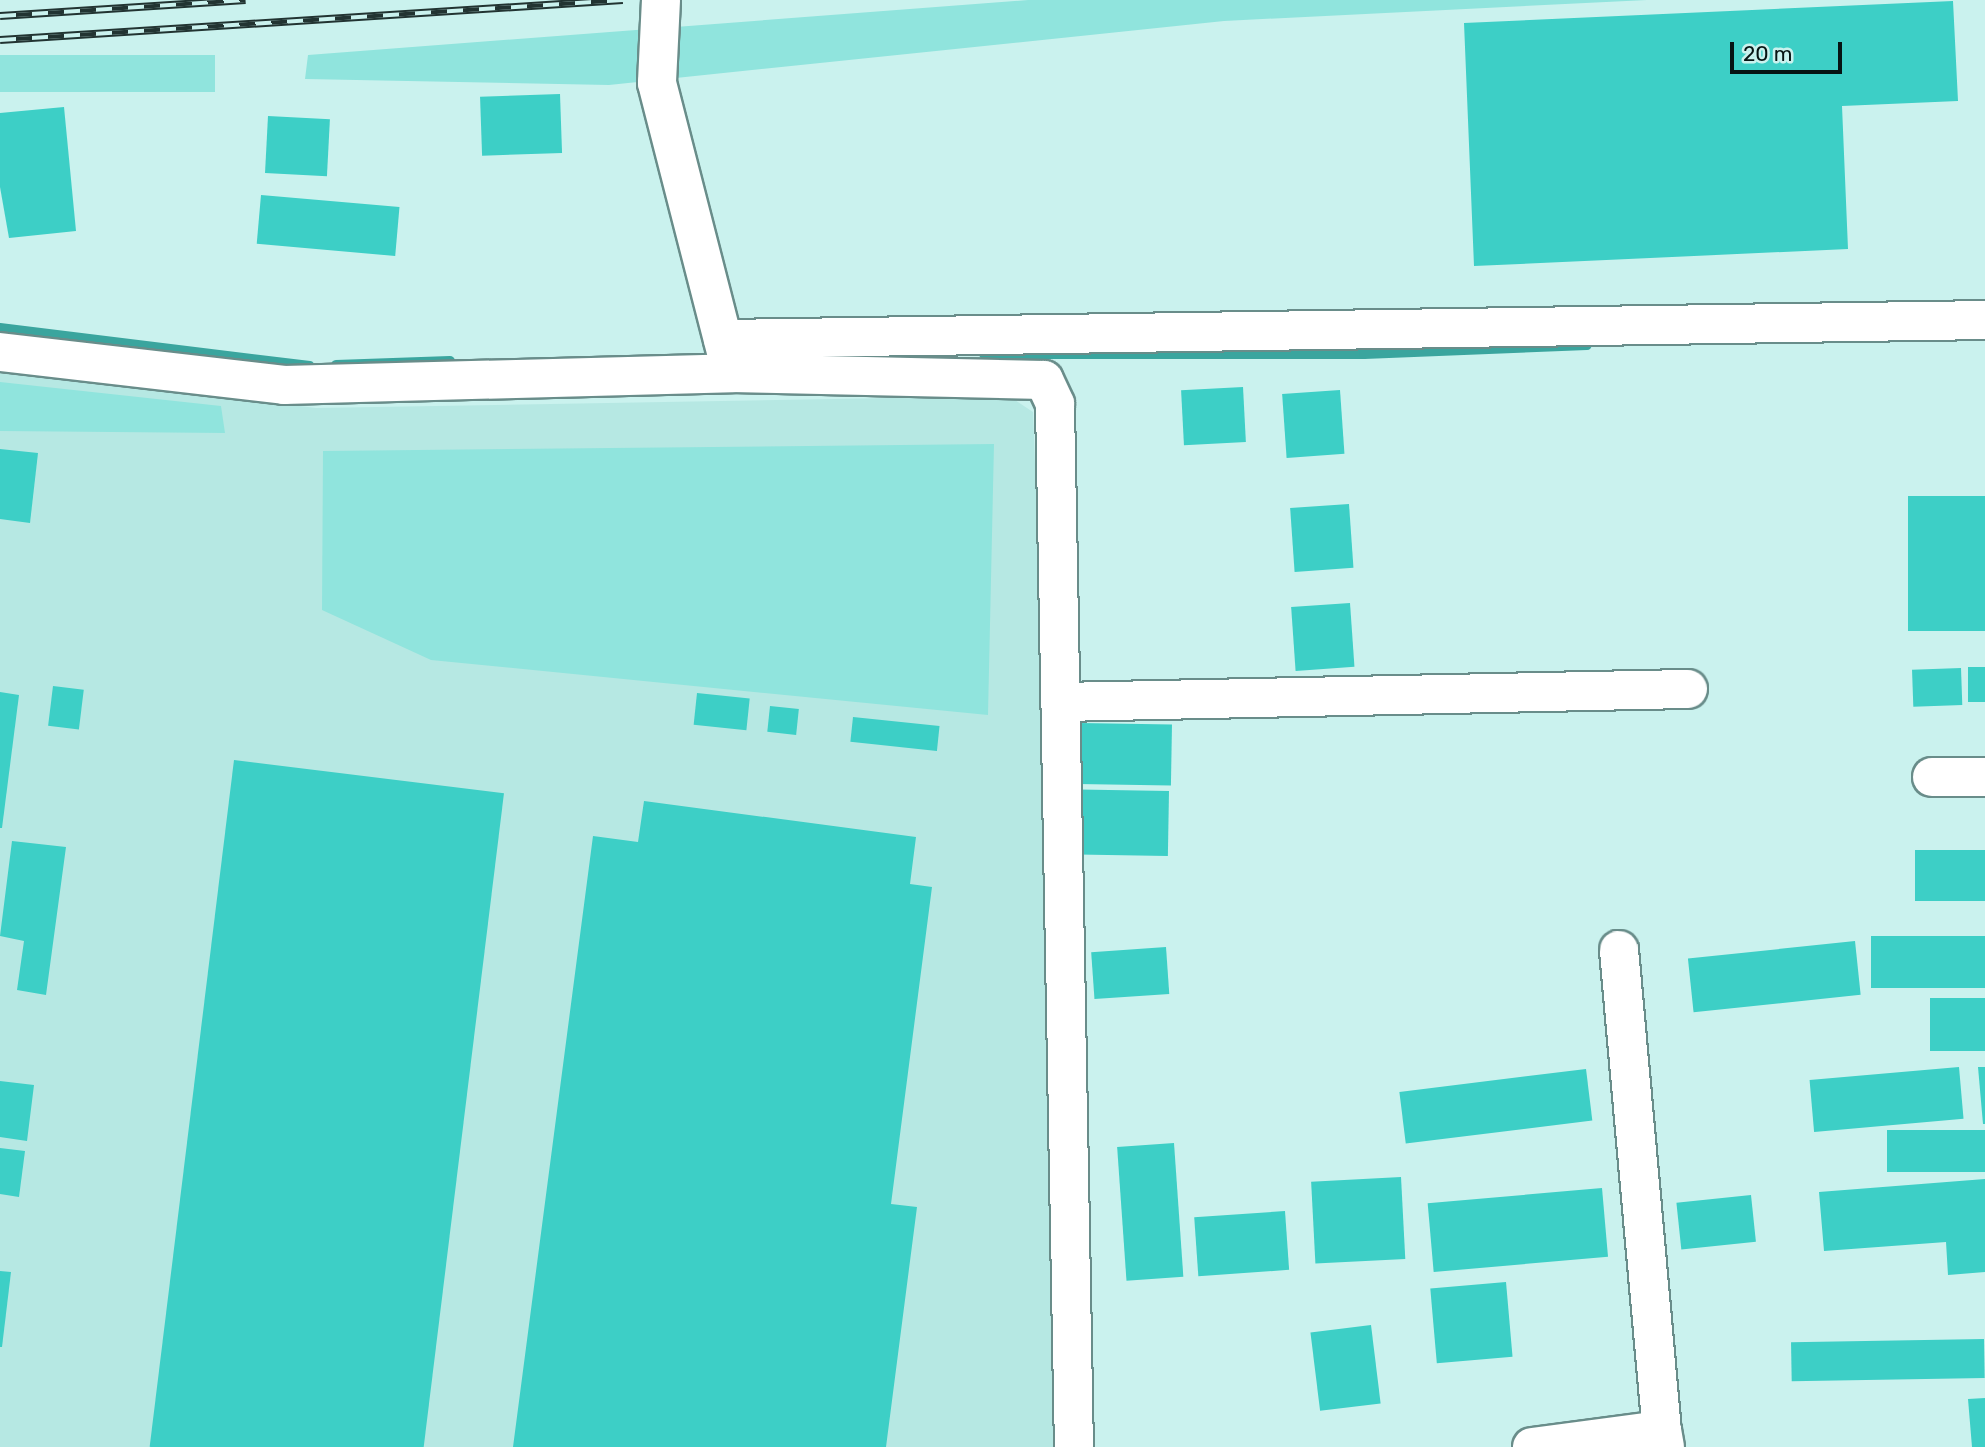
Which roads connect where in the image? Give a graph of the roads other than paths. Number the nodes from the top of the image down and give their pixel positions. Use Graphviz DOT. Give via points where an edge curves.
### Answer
graph roads {
  1 [pos="661,0"];
  2 [pos="1985,320"];
  3 [pos="0,352"];
  4 [pos="727,356"];
  5 [pos="1688,689"];
  6 [pos="1060,702"];
  7 [pos="1932,777"];
  8 [pos="1985,777"];
  9 [pos="1619,950"];
  10 [pos="1664,1438"];
  11 [pos="1074,1447"];
  12 [pos="1532,1447"];
  1 -- 4 [label="street" via="657,83"];
  2 -- 4 [label="street"];
  3 -- 4 [label="street" via="284,385"];
  4 -- 6 [label="street" via="1044,380 1055,404"];
  5 -- 6 [label="street"];
  6 -- 11 [label="street"];
  7 -- 8 [label="street"];
  9 -- 10 [label="street"];
  10 -- 12 [label="street"];
}
